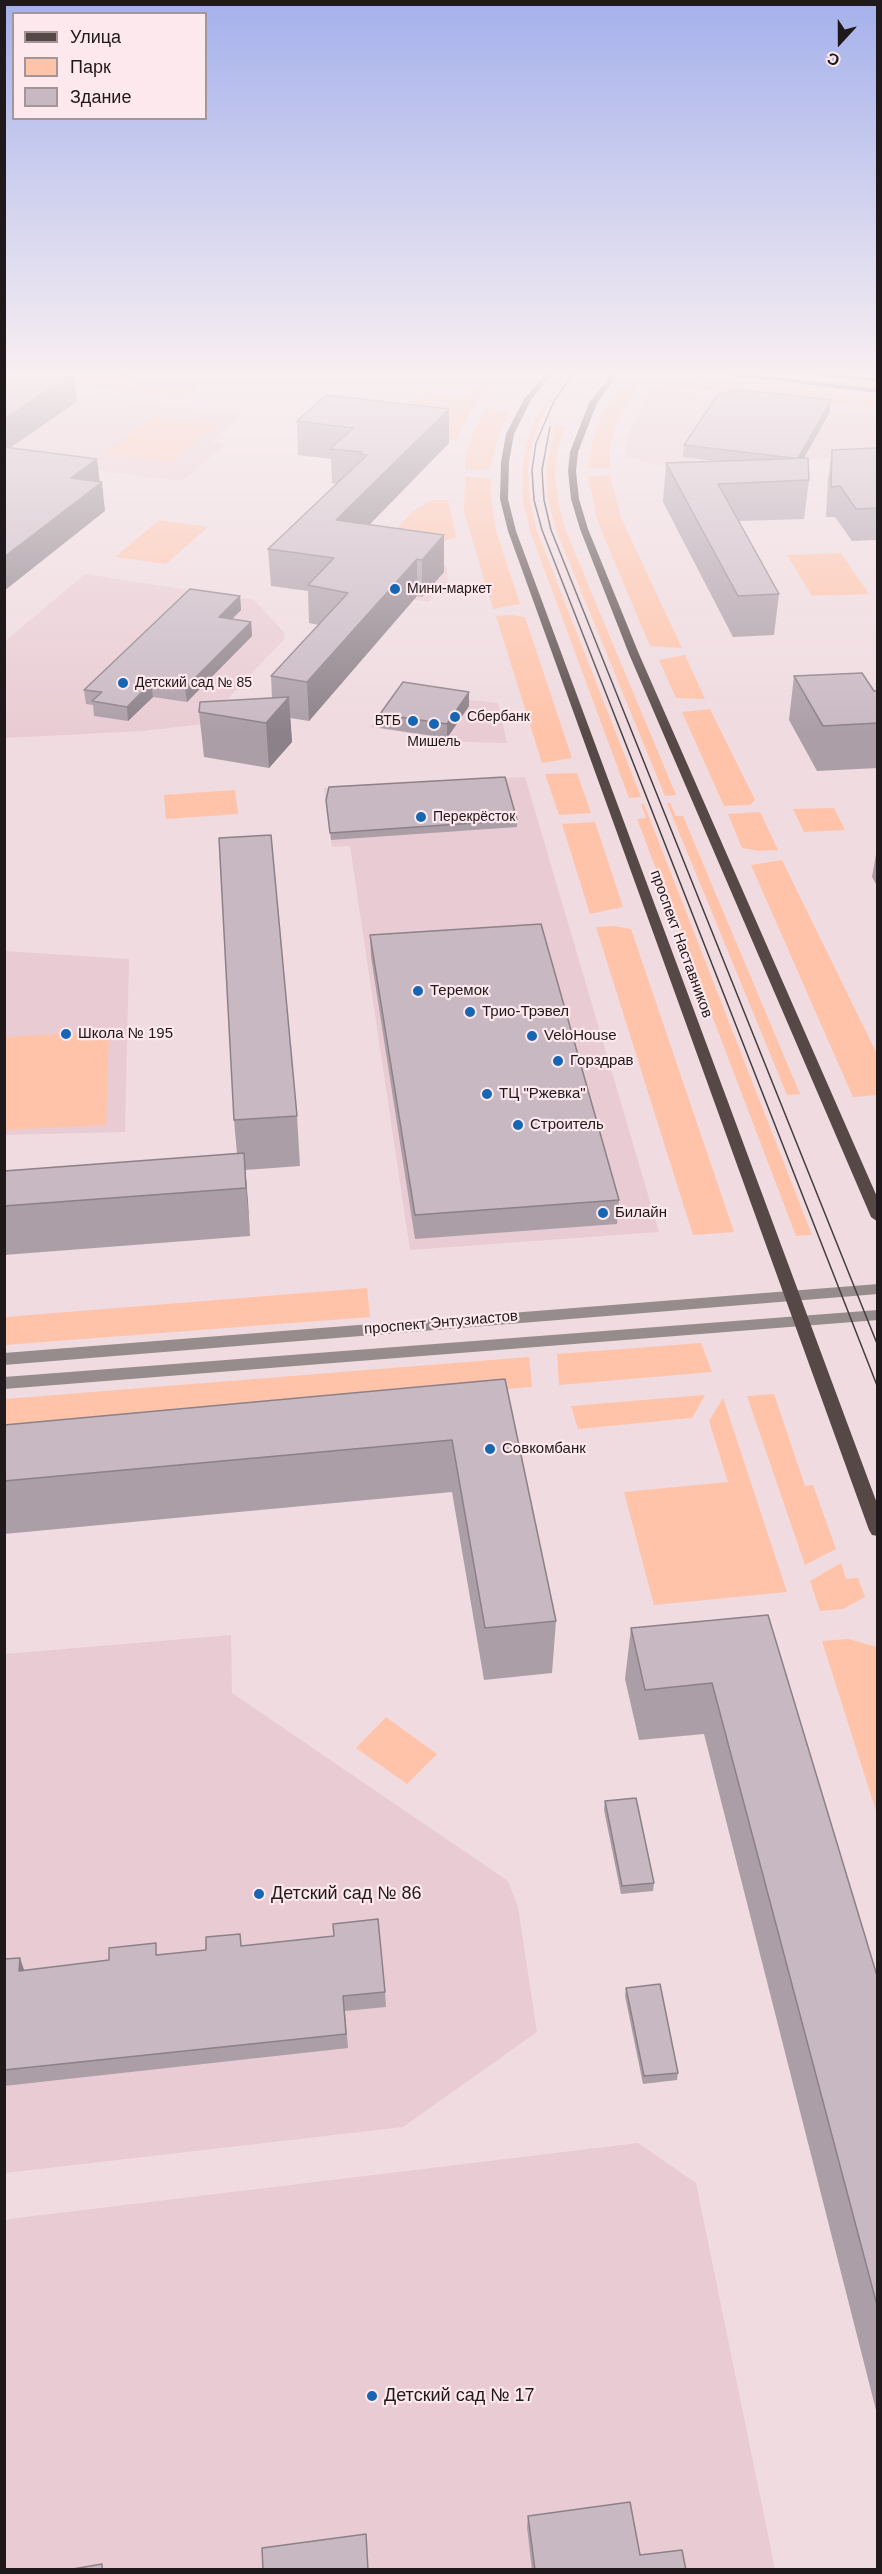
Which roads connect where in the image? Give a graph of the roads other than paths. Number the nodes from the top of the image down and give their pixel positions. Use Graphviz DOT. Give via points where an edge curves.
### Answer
graph roads {
  1 [pos="504,493"];
  2 [pos="574,493"];
  3 [pos="878,1217"];
  4 [pos="878,1289"];
  5 [pos="791,1295"];
  6 [pos="878,1315"];
  7 [pos="800,1320"];
  8 [pos="4,1359"];
  9 [pos="4,1383"];
  10 [pos="878,1530"];
  1 -- 5 [label="main road, проспект Наставников" via="512,531"];
  2 -- 3 [label="main road" via="584,529 634,654"];
  4 -- 5 [label="street, проспект Энтузиастов"];
  5 -- 7 [label="main road, проспект Наставников"];
  5 -- 8 [label="street, проспект Энтузиастов"];
  6 -- 7 [label="street, проспект Энтузиастов"];
  7 -- 9 [label="street, проспект Энтузиастов"];
  7 -- 10 [label="main road, проспект Наставников"];
}
